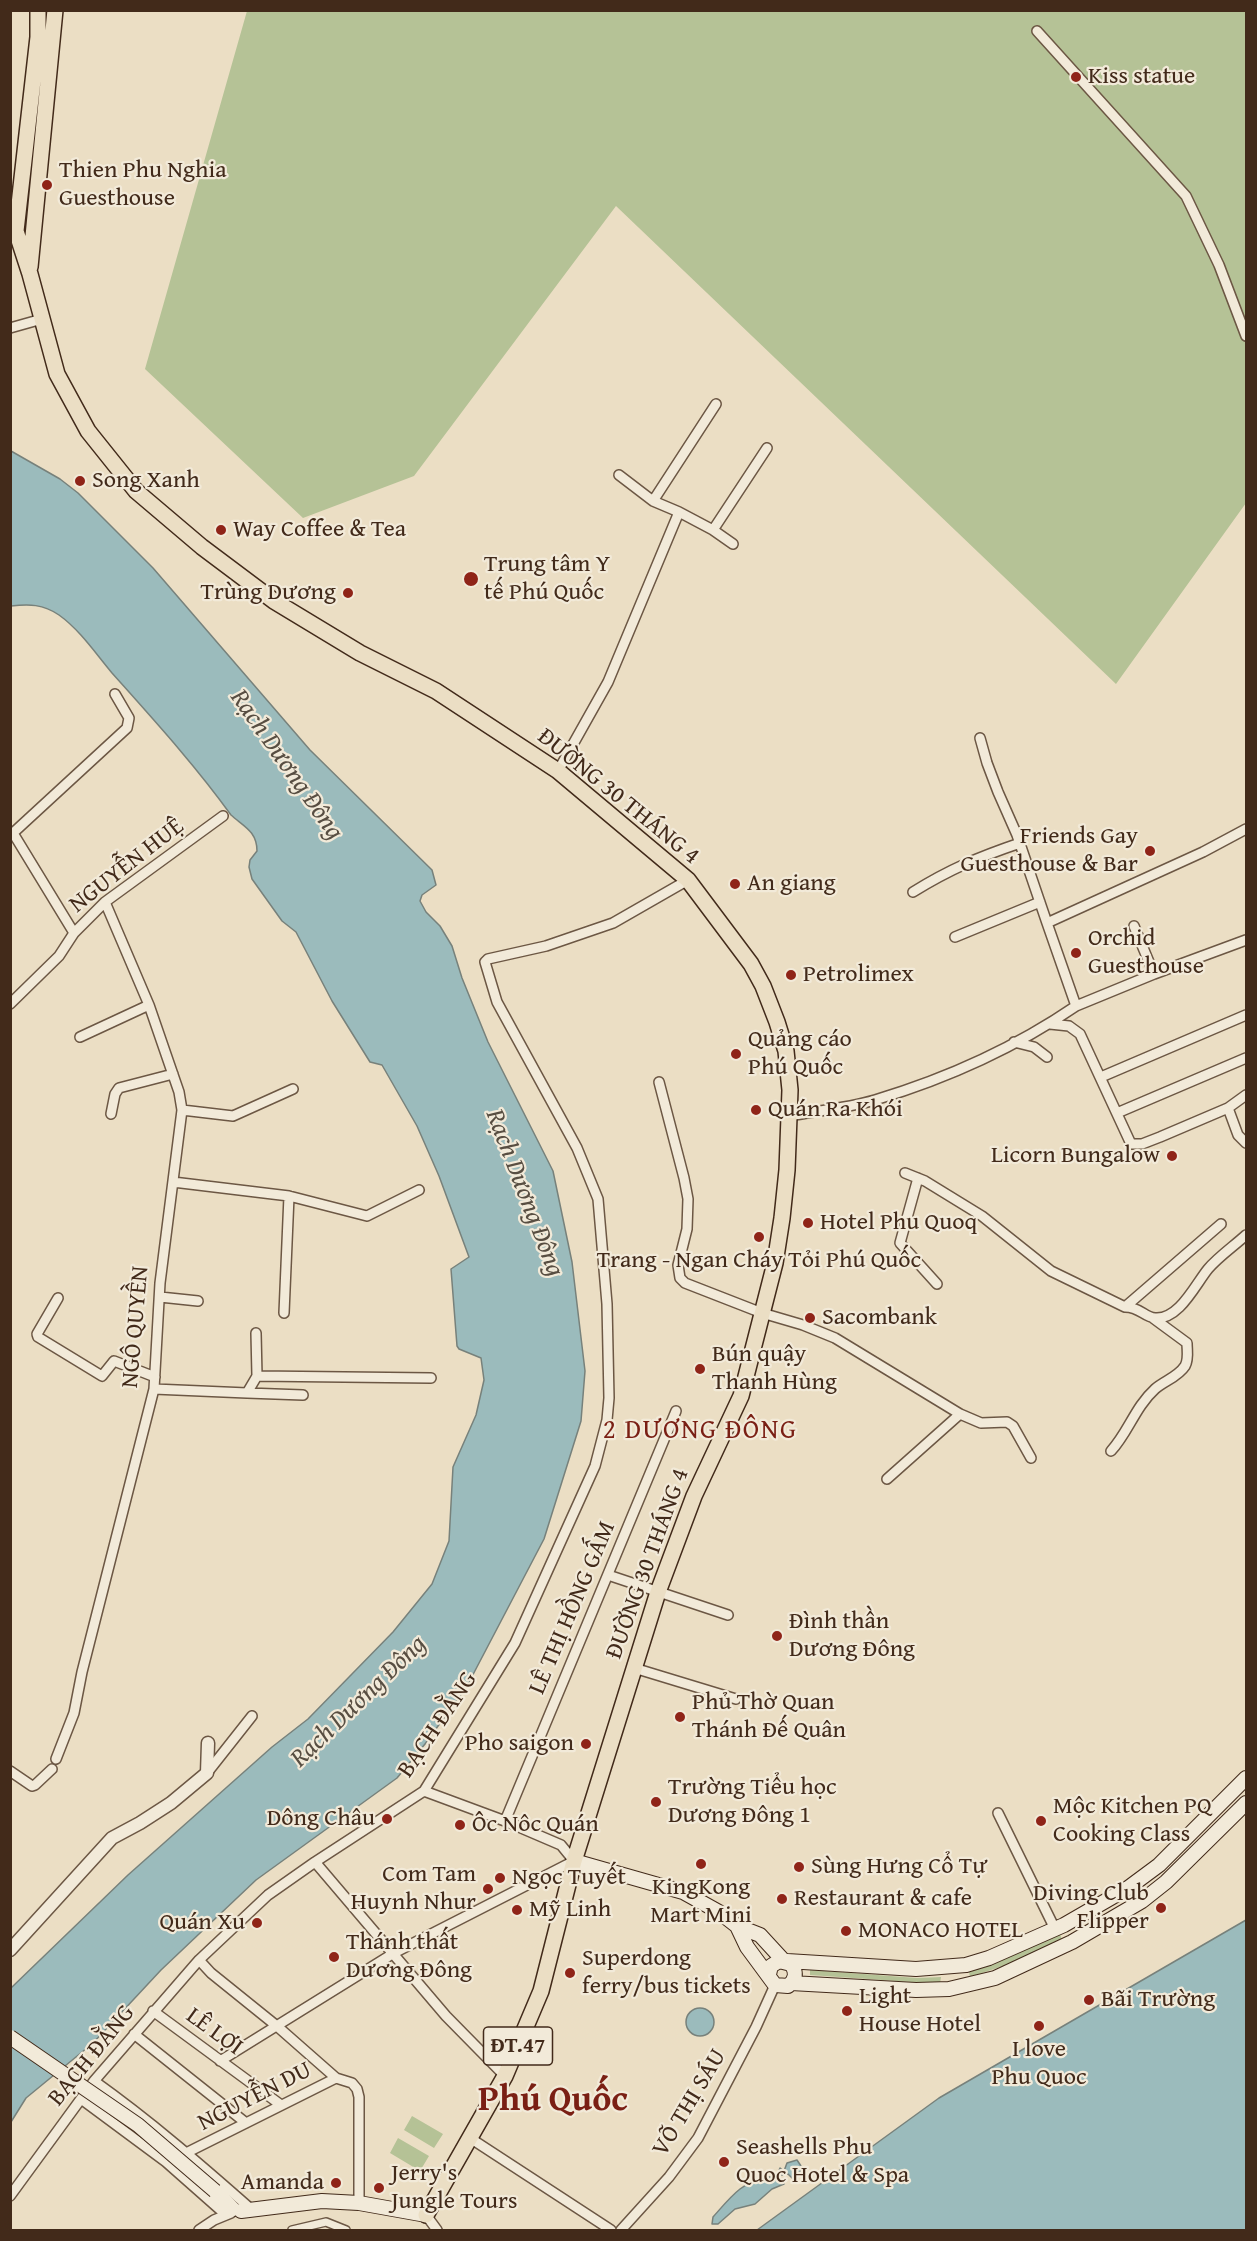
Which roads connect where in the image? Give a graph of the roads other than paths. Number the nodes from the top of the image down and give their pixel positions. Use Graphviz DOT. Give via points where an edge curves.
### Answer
graph roads {
  1 [pos="38,10"];
  2 [pos="55,10"];
  3 [pos="1037,31"];
  4 [pos="30,103"];
  5 [pos="46,104"];
  6 [pos="13,230"];
  7 [pos="33,233"];
  8 [pos="30,274"];
  9 [pos="42,319"];
  10 [pos="10,328"];
  11 [pos="1246,336"];
  12 [pos="716,404"];
  13 [pos="767,448"];
  14 [pos="619,475"];
  15 [pos="653,501"];
  16 [pos="680,512"];
  17 [pos="713,530"];
  18 [pos="733,544"];
  19 [pos="115,694"];
  20 [pos="981,738"];
  21 [pos="558,771"];
  22 [pos="223,816"];
  23 [pos="1246,829"];
  24 [pos="12,832"];
  25 [pos="1020,843"];
  26 [pos="688,880"];
  27 [pos="913,892"];
  28 [pos="105,902"];
  29 [pos="1040,902"];
  30 [pos="1047,923"];
  31 [pos="1134,926"];
  32 [pos="74,933"];
  33 [pos="955,937"];
  34 [pos="1246,940"];
  35 [pos="1154,974"];
  36 [pos="10,1004"];
  37 [pos="149,1005"];
  38 [pos="1076,1006"];
  39 [pos="1246,1015"];
  40 [pos="1050,1024"];
  41 [pos="80,1037"];
  42 [pos="1014,1042"];
  43 [pos="1047,1057"];
  44 [pos="1246,1058"];
  45 [pos="173,1074"];
  46 [pos="1101,1077"];
  47 [pos="659,1082"];
  48 [pos="293,1089"];
  49 [pos="1246,1095"];
  50 [pos="1228,1108"];
  51 [pos="182,1110"];
  52 [pos="1117,1113"];
  53 [pos="111,1114"];
  54 [pos="789,1116"];
  55 [pos="1246,1143"];
  56 [pos="905,1173"];
  57 [pos="918,1178"];
  58 [pos="173,1182"];
  59 [pos="419,1190"];
  60 [pos="288,1196"];
  61 [pos="1221,1224"];
  62 [pos="1246,1236"];
  63 [pos="937,1284"];
  64 [pos="160,1297"];
  65 [pos="58,1298"];
  66 [pos="198,1301"];
  67 [pos="1125,1307"];
  68 [pos="284,1313"];
  69 [pos="762,1313"];
  70 [pos="1153,1318"];
  71 [pos="256,1333"];
  72 [pos="257,1376"];
  73 [pos="155,1377"];
  74 [pos="431,1378"];
  75 [pos="154,1389"];
  76 [pos="247,1393"];
  77 [pos="303,1395"];
  78 [pos="676,1411"];
  79 [pos="960,1414"];
  80 [pos="1111,1451"];
  81 [pos="1031,1458"];
  82 [pos="887,1479"];
  83 [pos="608,1575"];
  84 [pos="658,1592"];
  85 [pos="728,1615"];
  86 [pos="634,1668"];
  87 [pos="736,1699"];
  88 [pos="252,1716"];
  89 [pos="208,1743"];
  90 [pos="56,1759"];
  91 [pos="52,1769"];
  92 [pos="10,1771"];
  93 [pos="207,1773"];
  94 [pos="1246,1778"];
  95 [pos="423,1791"];
  96 [pos="1246,1803"];
  97 [pos="998,1813"];
  98 [pos="505,1821"];
  99 [pos="574,1861"];
  100 [pos="315,1862"];
  101 [pos="737,1926"];
  102 [pos="1059,1927"];
  103 [pos="1072,1942"];
  104 [pos="10,1950"];
  105 [pos="394,1953"];
  106 [pos="199,1960"];
  107 [pos="785,1961"];
  108 [pos="947,1968"];
  109 [pos="772,1979"];
  110 [pos="791,1983"];
  111 [pos="949,1989"];
  112 [pos="153,2011"];
  113 [pos="278,2027"];
  114 [pos="134,2034"];
  115 [pos="10,2037"];
  116 [pos="220,2061"];
  117 [pos="505,2076"];
  118 [pos="336,2078"];
  119 [pos="94,2081"];
  120 [pos="81,2099"];
  121 [pos="281,2105"];
  122 [pos="246,2123"];
  123 [pos="470,2138"];
  124 [pos="188,2152"];
  125 [pos="10,2196"];
  126 [pos="359,2203"];
  127 [pos="237,2212"];
  128 [pos="426,2215"];
  129 [pos="199,2230"];
  130 [pos="293,2230"];
  131 [pos="346,2230"];
  132 [pos="437,2230"];
  133 [pos="611,2230"];
  134 [pos="621,2230"];
  1 -- 4 [label="main road, ĐƯỜNG 30 THÁNG 4"];
  2 -- 5 [label="main road, ĐƯỜNG 30 THÁNG 4"];
  3 -- 11 [label="street" via="1185,196 1219,264"];
  4 -- 5 [label="main road"];
  4 -- 6 [label="main road, ĐƯỜNG 30 THÁNG 4"];
  5 -- 7 [label="main road, ĐƯỜNG 30 THÁNG 4"];
  6 -- 7 [label="main road"];
  6 -- 8 [label="main road, ĐƯỜNG 30 THÁNG 4"];
  7 -- 8 [label="main road, ĐƯỜNG 30 THÁNG 4"];
  8 -- 9 [label="main road, ĐƯỜNG 30 THÁNG 4"];
  9 -- 10 [label="street"];
  9 -- 21 [label="main road, ĐƯỜNG 30 THÁNG 4" via="57,374 88,431 136,491 302,620 436,691"];
  12 -- 15 [label="street"];
  13 -- 17 [label="street"];
  14 -- 15 [label="street"];
  15 -- 16 [label="street"];
  16 -- 17 [label="street"];
  16 -- 21 [label="street" via="608,682"];
  17 -- 18 [label="street"];
  19 -- 24 [label="street" via="129,718 127,728"];
  20 -- 25 [label="street"];
  21 -- 26 [label="main road, ĐƯỜNG 30 THÁNG 4"];
  22 -- 28 [label="street, NGUYỄN HUỆ"];
  23 -- 30 [label="street"];
  24 -- 32 [label="street"];
  25 -- 27 [label="street" via="948,870"];
  25 -- 29 [label="street"];
  26 -- 54 [label="main road, ĐƯỜNG 30 THÁNG 4" via="763,986 786,1051"];
  26 -- 95 [label="street, BẠCH ĐẰNG" via="613,923 485,962 497,1002 576,1148 598,1199 607,1304 609,1398 596,1466 515,1642"];
  28 -- 32 [label="street, NGUYỄN HUỆ"];
  28 -- 37 [label="street, NGÔ QUYỀN"];
  29 -- 30 [label="street"];
  29 -- 33 [label="street"];
  30 -- 38 [label="street"];
  31 -- 35 [label="street"];
  32 -- 36 [label="street, NGUYỄN HUỆ" via="59,956"];
  34 -- 35 [label="street"];
  35 -- 38 [label="street"];
  37 -- 41 [label="street"];
  37 -- 45 [label="street, NGÔ QUYỀN"];
  38 -- 40 [label="street"];
  39 -- 46 [label="street"];
  40 -- 42 [label="street"];
  40 -- 46 [label="street" via="1069,1026 1080,1034"];
  42 -- 43 [label="street" via="1034,1047"];
  42 -- 54 [label="street" via="931,1081 874,1101"];
  44 -- 52 [label="street"];
  45 -- 51 [label="street, NGÔ QUYỀN"];
  45 -- 53 [label="street" via="119,1088"];
  46 -- 52 [label="street"];
  47 -- 69 [label="street" via="688,1199 687,1229 678,1265 680,1278"];
  48 -- 51 [label="street" via="233,1116"];
  49 -- 50 [label="street"];
  50 -- 52 [label="street" via="1142,1144 1131,1144"];
  50 -- 55 [label="street" via="1238,1135"];
  51 -- 58 [label="street, NGÔ QUYỀN"];
  54 -- 69 [label="main road, ĐƯỜNG 30 THÁNG 4" via="783,1218"];
  56 -- 57 [label="street"];
  57 -- 63 [label="street" via="900,1243"];
  57 -- 67 [label="street" via="982,1216 1051,1271"];
  58 -- 60 [label="street"];
  58 -- 64 [label="street, NGÔ QUYỀN"];
  59 -- 60 [label="street" via="367,1216"];
  60 -- 68 [label="street"];
  61 -- 67 [label="street"];
  62 -- 70 [label="street" via="1209,1268 1175,1311"];
  64 -- 66 [label="street"];
  64 -- 73 [label="street, NGÔ QUYỀN"];
  65 -- 73 [label="street" via="38,1337 102,1376 114,1361"];
  67 -- 70 [label="street" via="1134,1307"];
  69 -- 79 [label="street" via="835,1338"];
  69 -- 84 [label="main road, ĐƯỜNG 30 THÁNG 4" via="741,1396 694,1496"];
  70 -- 80 [label="street" via="1187,1343 1188,1357 1172,1379 1147,1397"];
  71 -- 72 [label="street"];
  72 -- 74 [label="street"];
  72 -- 76 [label="street"];
  73 -- 75 [label="street, NGÔ QUYỀN"];
  75 -- 76 [label="street"];
  75 -- 90 [label="street, NGÔ QUYỀN" via="74,1713"];
  76 -- 77 [label="street"];
  78 -- 83 [label="street, LÊ THỊ HỒNG GẤM"];
  79 -- 81 [label="street" via="981,1423 1012,1425"];
  79 -- 82 [label="street"];
  83 -- 84 [label="street"];
  83 -- 98 [label="street, LÊ THỊ HỒNG GẤM"];
  84 -- 85 [label="street"];
  84 -- 86 [label="main road, ĐƯỜNG 30 THÁNG 4"];
  86 -- 87 [label="street"];
  86 -- 99 [label="main road, ĐƯỜNG 30 THÁNG 4"];
  88 -- 93 [label="street"];
  89 -- 93 [label="street"];
  91 -- 92 [label="street" via="32,1786"];
  93 -- 104 [label="street" via="171,1803 112,1838"];
  94 -- 102 [label="main road" via="1159,1865 1128,1888"];
  95 -- 98 [label="street"];
  95 -- 100 [label="street, BẠCH ĐẰNG"];
  96 -- 103 [label="main road" via="1166,1882 1142,1901"];
  97 -- 102 [label="street"];
  98 -- 99 [label="street" via="561,1845"];
  99 -- 101 [label="main road" via="683,1892"];
  99 -- 105 [label="street"];
  99 -- 117 [label="main road, ĐƯỜNG 30 THÁNG 4 / ĐT.47" via="541,1991"];
  100 -- 105 [label="street"];
  100 -- 106 [label="street, BẠCH ĐẰNG" via="268,1895"];
  101 -- 107 [label="main road" via="760,1935"];
  101 -- 109 [label="main road" via="747,1947"];
  102 -- 103 [label="main road"];
  102 -- 108 [label="main road" via="989,1958"];
  103 -- 111 [label="main road" via="995,1978"];
  105 -- 113 [label="street"];
  105 -- 117 [label="street" via="446,2016"];
  106 -- 112 [label="street, BẠCH ĐẰNG"];
  106 -- 113 [label="street"];
  107 -- 108 [label="main road"];
  107 -- 109 [label="main road" via="771,1965"];
  107 -- 110 [label="main road" via="795,1971"];
  108 -- 111 [label="main road"];
  109 -- 110 [label="main road" via="783,1987"];
  109 -- 134 [label="street, VÕ THỊ SÁU" via="756,2028 698,2138"];
  110 -- 111 [label="main road"];
  112 -- 114 [label="street, BẠCH ĐẰNG"];
  112 -- 116 [label="street, LÊ LỢI"];
  113 -- 116 [label="street"];
  113 -- 118 [label="street"];
  114 -- 119 [label="street, BẠCH ĐẰNG"];
  114 -- 122 [label="street, LÊ LỢI"];
  115 -- 127 [label="main road, bridge" via="138,2125"];
  116 -- 121 [label="street, LÊ LỢI"];
  117 -- 123 [label="main road, ĐƯỜNG 30 THÁNG 4 / ĐT.47"];
  118 -- 121 [label="street, NGUYỄN DU"];
  118 -- 126 [label="street" via="352,2083 359,2097"];
  119 -- 120 [label="street, BẠCH ĐẰNG"];
  119 -- 124 [label="street, NGUYỄN DU"];
  120 -- 125 [label="street, BẠCH ĐẰNG"];
  120 -- 127 [label="street"];
  121 -- 122 [label="street, NGUYỄN DU"];
  122 -- 124 [label="street, NGUYỄN DU"];
  123 -- 128 [label="main road, ĐƯỜNG 30 THÁNG 4 / ĐT.47"];
  123 -- 133 [label="street"];
  124 -- 127 [label="street"];
  126 -- 127 [label="main road" via="322,2202"];
  126 -- 128 [label="main road"];
  127 -- 129 [label="street"];
  128 -- 132 [label="street"];
  130 -- 131 [label="street" via="326,2222"];
}
